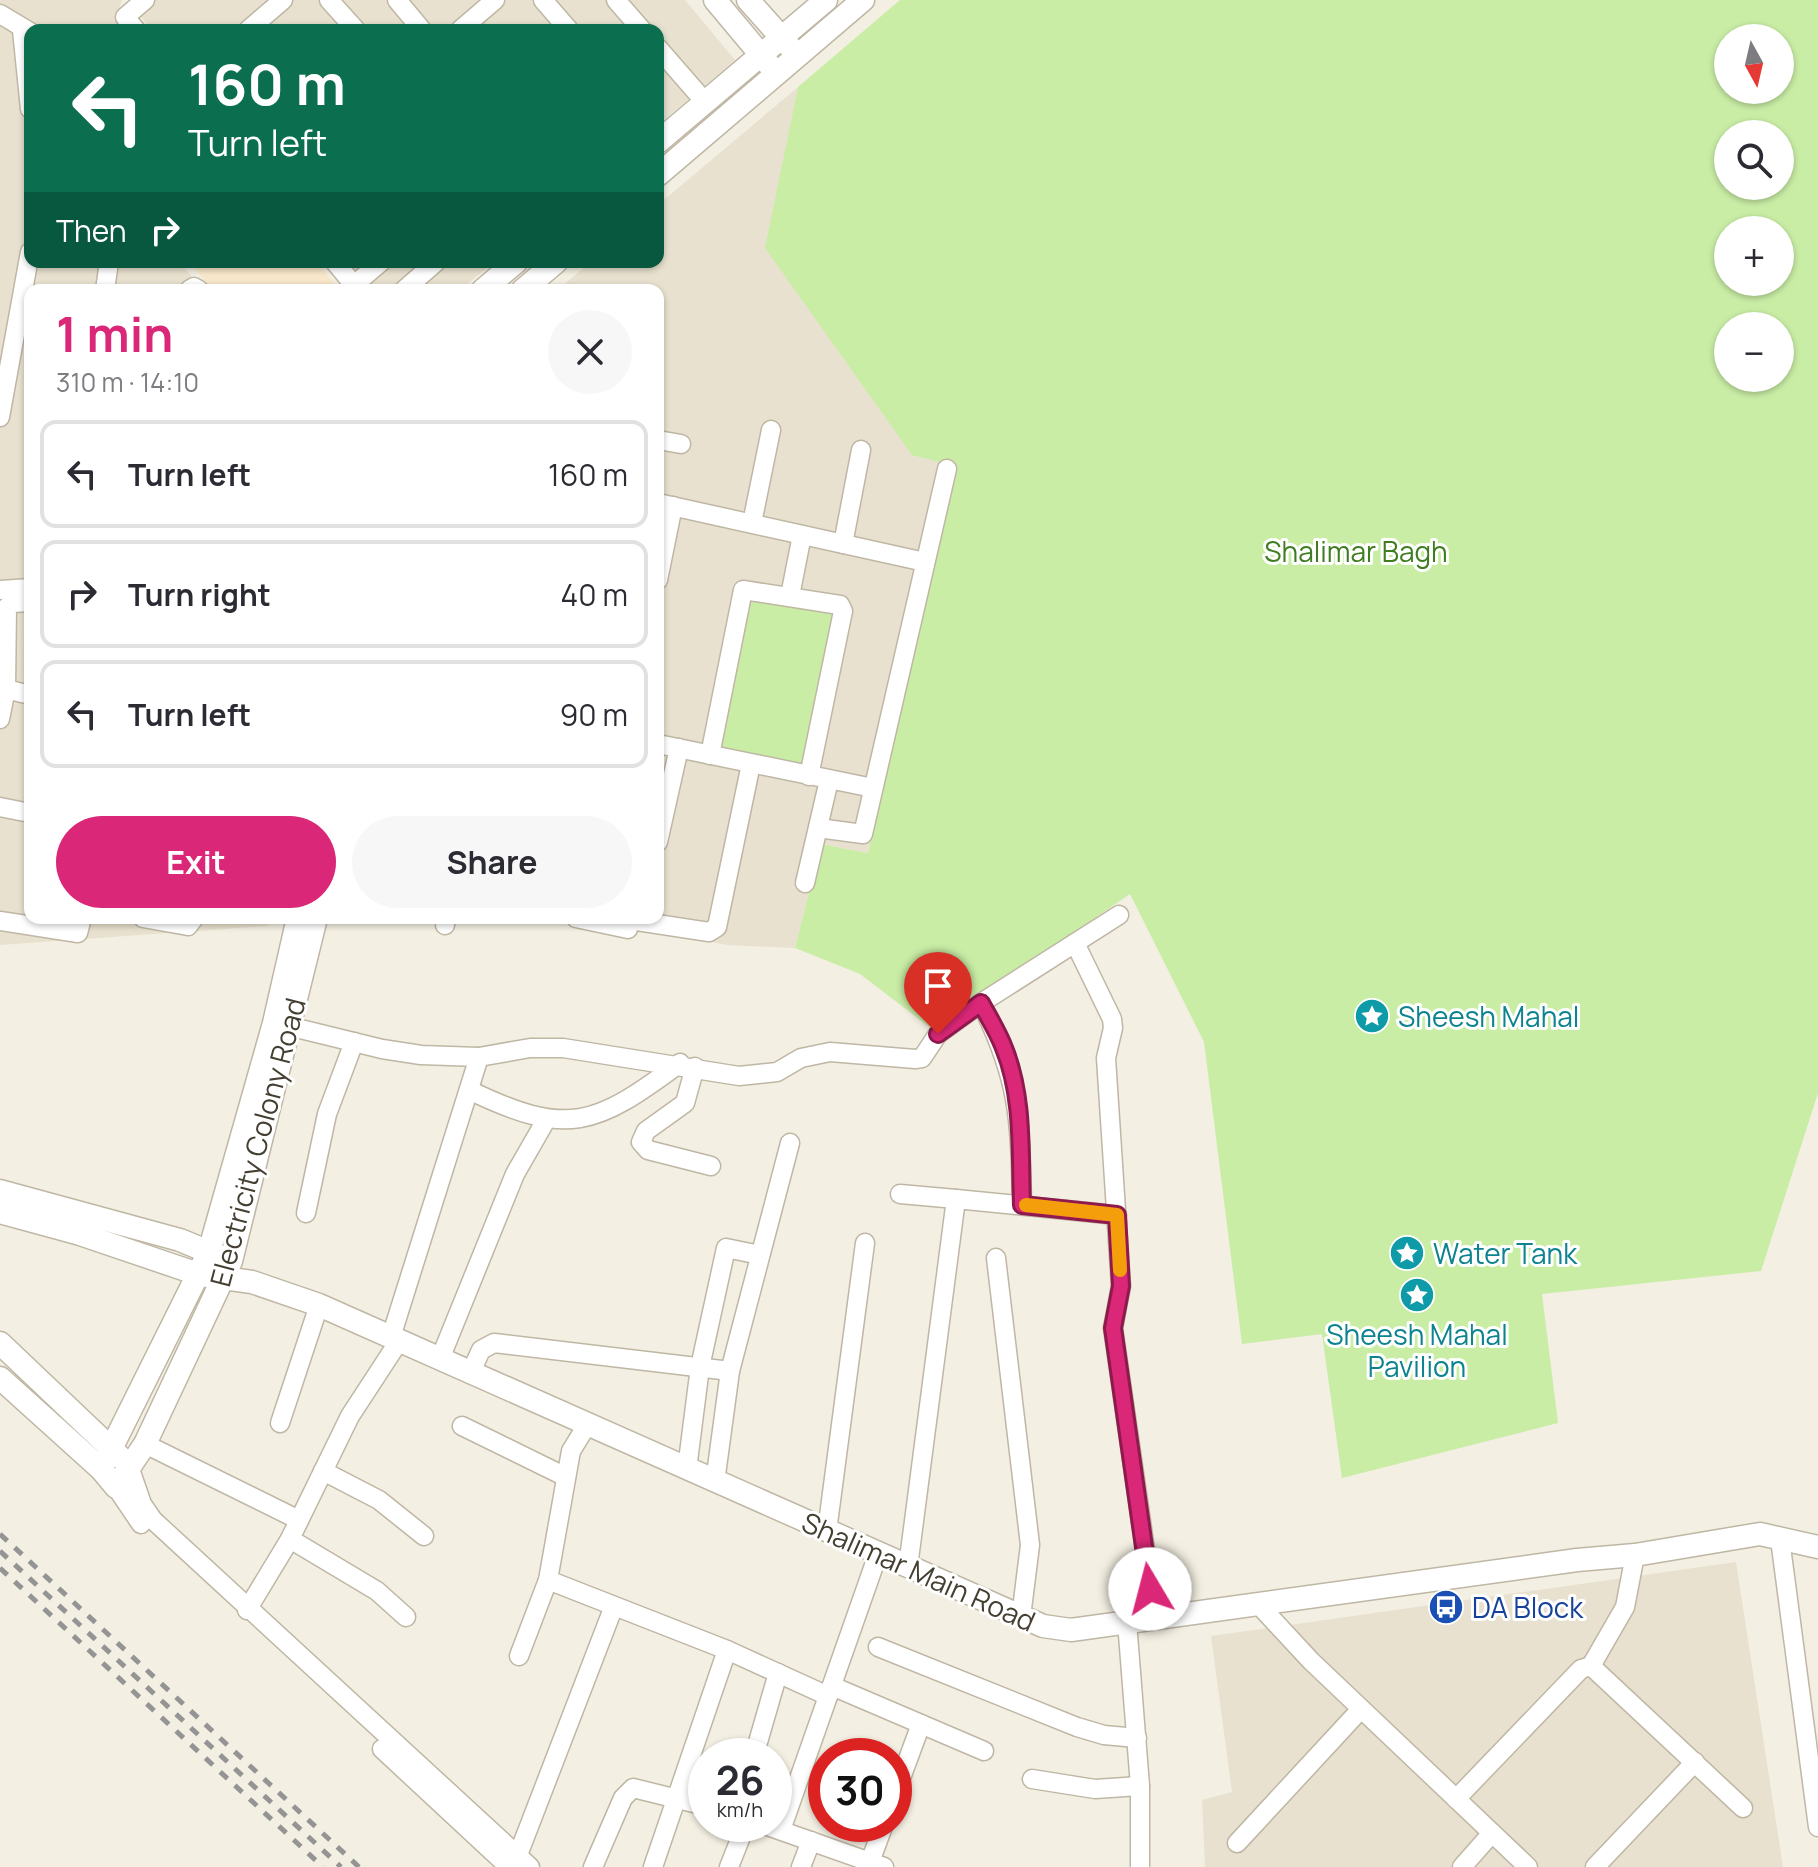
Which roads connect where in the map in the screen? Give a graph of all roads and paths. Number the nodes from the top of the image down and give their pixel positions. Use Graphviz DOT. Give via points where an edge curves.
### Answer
graph roads {
  1 [pos="145,0"];
  2 [pos="283,0"];
  3 [pos="329,0"];
  4 [pos="495,0"];
  5 [pos="543,0"];
  6 [pos="616,0"];
  7 [pos="715,0"];
  8 [pos="748,0"];
  9 [pos="826,0"];
  10 [pos="863,0"];
  11 [pos="399,1"];
  12 [pos="0,14"];
  13 [pos="130,24"];
  14 [pos="255,24"];
  15 [pos="351,24"];
  16 [pos="417,24"];
  17 [pos="467,24"];
  18 [pos="560,24"];
  19 [pos="637,24"];
  20 [pos="24,30"];
  21 [pos="781,38"];
  22 [pos="664,55"];
  23 [pos="761,55"];
  24 [pos="797,56"];
  25 [pos="777,74"];
  26 [pos="705,102"];
  27 [pos="664,134"];
  28 [pos="664,170"];
  29 [pos="340,268"];
  30 [pos="375,268"];
  31 [pos="429,268"];
  32 [pos="509,268"];
  33 [pos="549,268"];
  34 [pos="353,284"];
  35 [pos="360,284"];
  36 [pos="411,284"];
  37 [pos="490,284"];
  38 [pos="530,284"];
  39 [pos="24,285"];
  40 [pos="0,417"];
  41 [pos="771,430"];
  42 [pos="664,441"];
  43 [pos="681,444"];
  44 [pos="861,450"];
  45 [pos="947,469"];
  46 [pos="666,504"];
  47 [pos="752,523"];
  48 [pos="802,535"];
  49 [pos="843,544"];
  50 [pos="925,562"];
  51 [pos="24,588"];
  52 [pos="0,590"];
  53 [pos="790,596"];
  54 [pos="24,602"];
  55 [pos="6,689"];
  56 [pos="24,694"];
  57 [pos="0,719"];
  58 [pos="664,745"];
  59 [pos="679,748"];
  60 [pos="710,755"];
  61 [pos="751,764"];
  62 [pos="809,776"];
  63 [pos="829,780"];
  64 [pos="873,788"];
  65 [pos="0,807"];
  66 [pos="24,812"];
  67 [pos="664,815"];
  68 [pos="818,828"];
  69 [pos="805,883"];
  70 [pos="1119,915"];
  71 [pos="0,921"];
  72 [pos="80,924"];
  73 [pos="297,924"];
  74 [pos="314,924"];
  75 [pos="605,924"];
  76 [pos="656,924"];
  77 [pos="697,943"];
  78 [pos="1075,943"];
  79 [pos="981,1003"];
  80 [pos="281,1024"];
  81 [pos="354,1042"];
  82 [pos="479,1057"];
  83 [pos="687,1065"];
  84 [pos="469,1090"];
  85 [pos="546,1120"];
  86 [pos="790,1143"];
  87 [pos="711,1166"];
  88 [pos="0,1191"];
  89 [pos="900,1194"];
  90 [pos="956,1199"];
  91 [pos="1022,1205"];
  92 [pos="0,1212"];
  93 [pos="306,1213"];
  94 [pos="1117,1215"];
  95 [pos="865,1243"];
  96 [pos="209,1252"];
  97 [pos="760,1255"];
  98 [pos="996,1258"];
  99 [pos="228,1271"];
  100 [pos="201,1275"];
  101 [pos="319,1305"];
  102 [pos="395,1339"];
  103 [pos="0,1343"];
  104 [pos="440,1359"];
  105 [pos="700,1367"];
  106 [pos="730,1371"];
  107 [pos="470,1374"];
  108 [pos="0,1378"];
  109 [pos="280,1423"];
  110 [pos="587,1425"];
  111 [pos="462,1426"];
  112 [pos="145,1444"];
  113 [pos="112,1448"];
  114 [pos="101,1469"];
  115 [pos="130,1469"];
  116 [pos="687,1469"];
  117 [pos="323,1471"];
  118 [pos="566,1477"];
  119 [pos="715,1482"];
  120 [pos="116,1487"];
  121 [pos="299,1520"];
  122 [pos="827,1531"];
  123 [pos="424,1536"];
  124 [pos="290,1539"];
  125 [pos="1780,1539"];
  126 [pos="1818,1547"];
  127 [pos="878,1554"];
  128 [pos="1635,1555"];
  129 [pos="908,1567"];
  130 [pos="548,1580"];
  131 [pos="1259,1605"];
  132 [pos="614,1606"];
  133 [pos="247,1610"];
  134 [pos="406,1617"];
  135 [pos="1021,1617"];
  136 [pos="1155,1618"];
  137 [pos="1127,1622"];
  138 [pos="878,1647"];
  139 [pos="727,1650"];
  140 [pos="519,1656"];
  141 [pos="1591,1666"];
  142 [pos="778,1673"];
  143 [pos="830,1691"];
  144 [pos="1361,1709"];
  145 [pos="921,1724"];
  146 [pos="759,1738"];
  147 [pos="1137,1738"];
  148 [pos="912,1748"];
  149 [pos="984,1751"];
  150 [pos="1695,1762"];
  151 [pos="1032,1779"];
  152 [pos="1140,1786"];
  153 [pos="677,1797"];
  154 [pos="792,1799"];
  155 [pos="1456,1799"];
  156 [pos="688,1800"];
  157 [pos="1743,1808"];
  158 [pos="1818,1827"];
  159 [pos="1492,1833"];
  160 [pos="739,1842"];
  161 [pos="811,1842"];
  162 [pos="814,1842"];
  163 [pos="881,1842"];
  164 [pos="1237,1843"];
  165 [pos="519,1863"];
  166 [pos="877,1864"];
  167 [pos="593,1867"];
  168 [pos="653,1867"];
  169 [pos="729,1867"];
  170 [pos="801,1867"];
  171 [pos="1140,1867"];
  172 [pos="1462,1867"];
  173 [pos="1528,1867"];
  174 [pos="1595,1867"];
  1 -- 13 [label="street"];
  2 -- 14 [label="street"];
  3 -- 15 [label="street"];
  4 -- 17 [label="street"];
  5 -- 18 [label="street"];
  6 -- 19 [label="street"];
  7 -- 23 [label="street"];
  8 -- 21 [label="street"];
  9 -- 21 [label="street"];
  10 -- 24 [label="street"];
  11 -- 16 [label="street"];
  12 -- 20 [label="street"];
  21 -- 23 [label="street"];
  21 -- 24 [label="street"];
  22 -- 26 [label="street"];
  23 -- 25 [label="street"];
  23 -- 26 [label="street"];
  24 -- 25 [label="street"];
  25 -- 28 [label="street"];
  26 -- 27 [label="street"];
  29 -- 34 [label="street"];
  30 -- 35 [label="street"];
  31 -- 36 [label="street"];
  32 -- 37 [label="street"];
  33 -- 38 [label="street"];
  39 -- 40 [label="street"];
  41 -- 47 [label="street"];
  42 -- 43 [label="street"];
  44 -- 49 [label="street"];
  45 -- 50 [label="street"];
  46 -- 47 [label="street"];
  47 -- 48 [label="street"];
  48 -- 49 [label="street"];
  48 -- 53 [label="street"];
  49 -- 50 [label="street"];
  50 -- 64 [label="street"];
  51 -- 52 [label="street"];
  53 -- 60 [label="street" via="743,590"];
  53 -- 62 [label="street" via="843,609"];
  54 -- 55 [label="street" via="7,607"];
  55 -- 56 [label="street"];
  55 -- 57 [label="street"];
  58 -- 59 [label="street"];
  59 -- 60 [label="street"];
  59 -- 67 [label="street"];
  60 -- 61 [label="street"];
  61 -- 62 [label="street"];
  61 -- 76 [label="street" via="717,927 709,932"];
  62 -- 63 [label="street"];
  63 -- 64 [label="street"];
  63 -- 68 [label="street"];
  64 -- 68 [label="street" via="862,835"];
  65 -- 66 [label="street"];
  68 -- 69 [label="street"];
  70 -- 78 [label="street"];
  71 -- 72 [label="street" via="78,933"];
  73 -- 80 [label="street, Electricity Colony Road"];
  74 -- 80 [label="street, Electricity Colony Road"];
  75 -- 77 [label="street"];
  78 -- 79 [label="street"];
  78 -- 94 [label="street" via="1112,1019 1106,1058"];
  79 -- 83 [label="street" via="938,1034 922,1058 830,1052 758,1076"];
  79 -- 91 [label="street" via="1013,1079"];
  80 -- 81 [label="street"];
  80 -- 96 [label="street, Electricity Colony Road"];
  80 -- 99 [label="street, Electricity Colony Road"];
  81 -- 82 [label="street" via="421,1055"];
  81 -- 93 [label="street" via="327,1114"];
  82 -- 83 [label="street" via="563,1048"];
  82 -- 84 [label="street"];
  83 -- 85 [label="street" via="602,1114"];
  83 -- 87 [label="street" via="685,1103 646,1131 641,1142 648,1150"];
  84 -- 85 [label="street"];
  84 -- 102 [label="street"];
  85 -- 104 [label="street" via="515,1174"];
  86 -- 97 [label="street"];
  88 -- 96 [label="street"];
  89 -- 90 [label="street"];
  90 -- 91 [label="street"];
  90 -- 129 [label="street"];
  91 -- 94 [label="street"];
  92 -- 100 [label="street"];
  94 -- 136 [label="street" via="1121,1286 1113,1328"];
  95 -- 122 [label="street"];
  96 -- 99 [label="street"];
  96 -- 100 [label="street, Electricity Colony Road"];
  97 -- 105 [label="street" via="726,1248"];
  97 -- 106 [label="street"];
  98 -- 135 [label="street" via="1030,1545"];
  99 -- 100 [label="street"];
  99 -- 101 [label="street, Shalimar Main Road"];
  99 -- 112 [label="street, Electricity Colony Road"];
  100 -- 113 [label="street, Electricity Colony Road"];
  101 -- 102 [label="street, Shalimar Main Road"];
  101 -- 109 [label="street"];
  102 -- 104 [label="street, Shalimar Main Road"];
  102 -- 117 [label="street"];
  103 -- 113 [label="street"];
  104 -- 107 [label="street, Shalimar Main Road"];
  105 -- 106 [label="street"];
  105 -- 107 [label="street" via="494,1343 481,1350"];
  105 -- 116 [label="street"];
  106 -- 119 [label="street"];
  107 -- 110 [label="street, Shalimar Main Road"];
  108 -- 114 [label="street"];
  110 -- 116 [label="street, Shalimar Main Road"];
  110 -- 118 [label="street" via="571,1451"];
  111 -- 118 [label="street"];
  112 -- 115 [label="street, Electricity Colony Road"];
  112 -- 121 [label="street"];
  113 -- 114 [label="street, Electricity Colony Road"];
  113 -- 115 [label="street"];
  114 -- 120 [label="street"];
  115 -- 120 [label="street, Electricity Colony Road"];
  115 -- 133 [label="street" via="153,1520"];
  116 -- 119 [label="street, Shalimar Main Road"];
  117 -- 121 [label="street"];
  117 -- 123 [label="street" via="379,1500"];
  118 -- 130 [label="street"];
  119 -- 122 [label="street, Shalimar Main Road"];
  120 -- 165 [label="street" via="142,1525"];
  121 -- 124 [label="street"];
  122 -- 127 [label="street, Shalimar Main Road"];
  124 -- 133 [label="street"];
  124 -- 134 [label="street" via="377,1591"];
  125 -- 126 [label="street, Shalimar Main Road"];
  125 -- 128 [label="street, Shalimar Main Road" via="1760,1534"];
  125 -- 158 [label="street"];
  127 -- 129 [label="street, Shalimar Main Road"];
  127 -- 143 [label="street"];
  128 -- 131 [label="street, Shalimar Main Road"];
  128 -- 141 [label="street" via="1625,1607"];
  129 -- 135 [label="street, Shalimar Main Road"];
  130 -- 132 [label="street"];
  130 -- 140 [label="street"];
  131 -- 136 [label="street, Shalimar Main Road"];
  131 -- 144 [label="street"];
  132 -- 139 [label="street"];
  132 -- 165 [label="street"];
  133 -- 165 [label="street"];
  135 -- 137 [label="street, Shalimar Main Road" via="1071,1630"];
  136 -- 137 [label="street, Shalimar Main Road"];
  137 -- 147 [label="street"];
  138 -- 147 [label="street" via="1077,1727"];
  139 -- 142 [label="street"];
  139 -- 153 [label="street"];
  141 -- 150 [label="street"];
  141 -- 155 [label="street" via="1581,1669"];
  142 -- 143 [label="street"];
  142 -- 146 [label="street"];
  143 -- 145 [label="street"];
  143 -- 154 [label="street"];
  144 -- 155 [label="street"];
  144 -- 164 [label="street"];
  145 -- 148 [label="street"];
  145 -- 149 [label="street"];
  147 -- 152 [label="street"];
  150 -- 157 [label="street"];
  150 -- 174 [label="street"];
  151 -- 152 [label="street" via="1095,1789"];
  152 -- 171 [label="street"];
  153 -- 156 [label="street"];
  153 -- 167 [label="street" via="640,1787 626,1793"];
  153 -- 168 [label="street"];
  155 -- 159 [label="street"];
  159 -- 172 [label="street"];
  159 -- 173 [label="street"];
  160 -- 169 [label="street"];
  161 -- 170 [label="street"];
  162 -- 166 [label="street"];
  163 -- 166 [label="street"];
}
